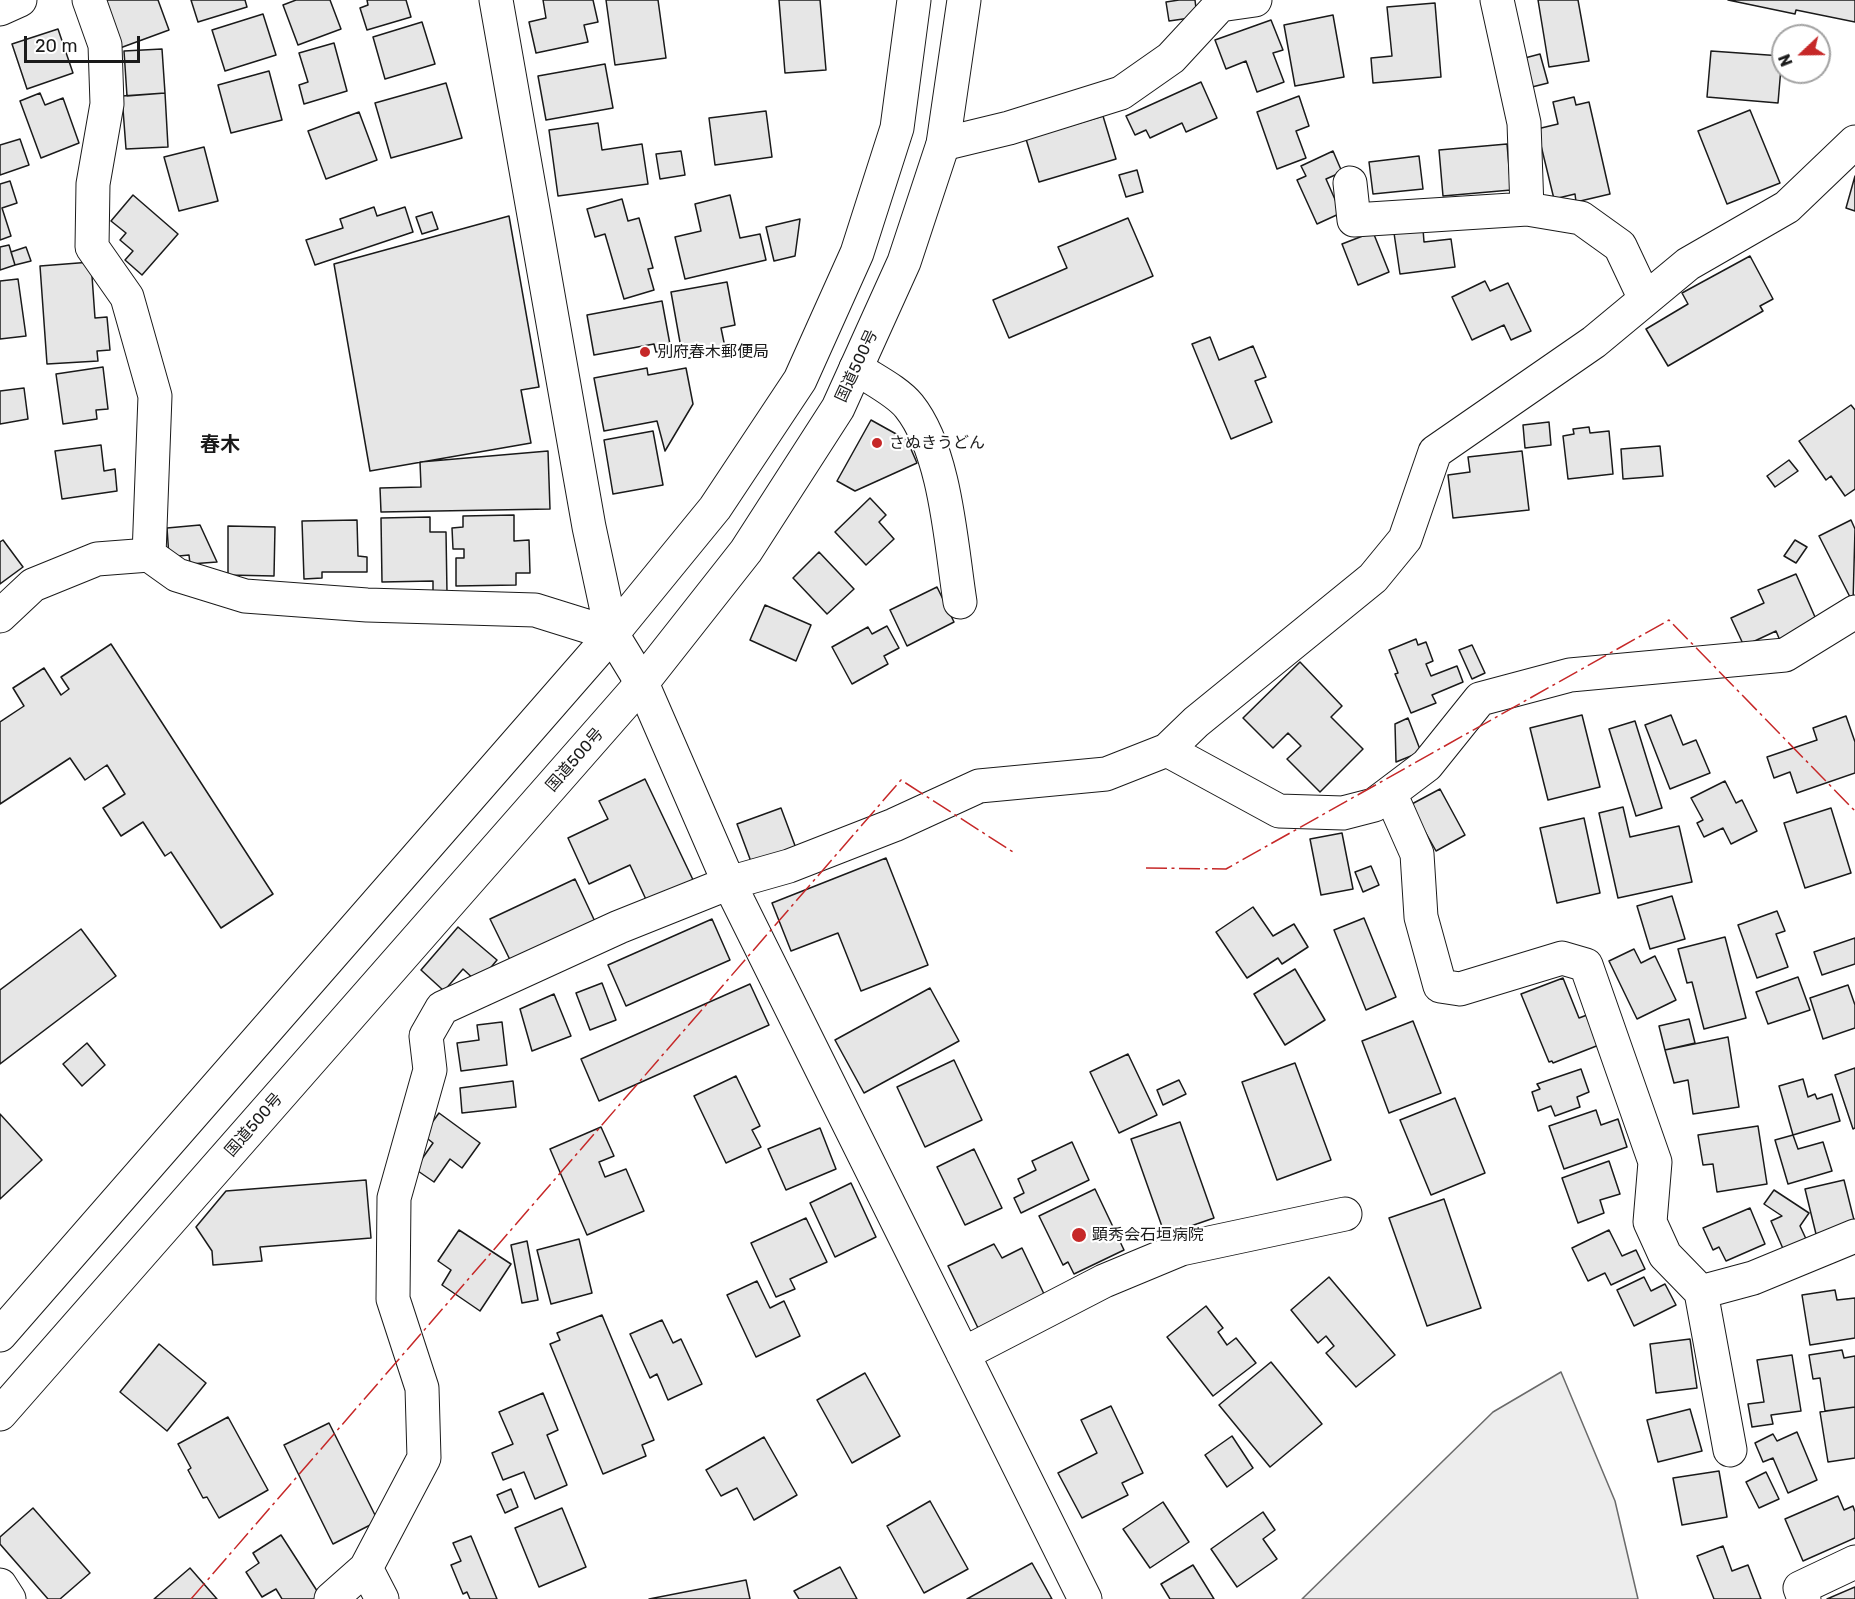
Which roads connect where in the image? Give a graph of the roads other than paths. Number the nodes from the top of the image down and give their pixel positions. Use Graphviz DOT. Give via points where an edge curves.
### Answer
graph roads {
  1 [pos="20,0"];
  2 [pos="89,0"];
  3 [pos="496,0"];
  4 [pos="914,0"];
  5 [pos="964,0"];
  6 [pos="1255,0"];
  7 [pos="1497,0"];
  8 [pos="0,9"];
  9 [pos="1855,141"];
  10 [pos="942,144"];
  11 [pos="1350,183"];
  12 [pos="1527,208"];
  13 [pos="1645,299"];
  14 [pos="856,368"];
  15 [pos="149,555"];
  16 [pos="960,602"];
  17 [pos="1855,612"];
  18 [pos="0,616"];
  19 [pos="612,634"];
  20 [pos="642,683"];
  21 [pos="1167,750"];
  22 [pos="1390,794"];
  23 [pos="729,883"];
  24 [pos="1345,1214"];
  25 [pos="1855,1236"];
  26 [pos="1701,1292"];
  27 [pos="0,1335"];
  28 [pos="963,1354"];
  29 [pos="0,1414"];
  30 [pos="1730,1450"];
  31 [pos="1855,1562"];
  32 [pos="366,1568"];
  33 [pos="0,1585"];
  34 [pos="9,1599"];
  35 [pos="331,1599"];
  36 [pos="382,1599"];
  37 [pos="1085,1599"];
  38 [pos="1804,1599"];
  1 -- 8 [label="main road"];
  2 -- 15 [label="main road" via="105,45 107,104 93,184 93,248 127,297 155,396"];
  3 -- 19 [label="main road" via="589,527"];
  4 -- 19 [label="main road" via="897,128 857,253 800,380 715,508"];
  5 -- 10 [label="main road, 国道500号"];
  6 -- 10 [label="main road" via="1220,5 1171,58 1121,93 1009,129"];
  7 -- 12 [label="main road" via="1524,123"];
  9 -- 13 [label="main road" via="1786,207 1688,264"];
  10 -- 14 [label="main road, 国道500号" via="904,262"];
  11 -- 12 [label="main road" via="1354,220"];
  12 -- 13 [label="main road" via="1581,218 1620,246"];
  13 -- 21 [label="main road" via="1594,342 1435,452 1405,539 1373,578"];
  14 -- 16 [label="main road" via="908,405 927,436 939,474"];
  14 -- 20 [label="main road, 国道500号" via="838,408 747,551"];
  15 -- 18 [label="main road" via="97,559 33,585"];
  15 -- 19 [label="main road" via="177,575 245,596 367,605 535,610"];
  17 -- 22 [label="main road" via="1785,655 1570,675 1480,699 1427,765"];
  19 -- 20 [label="main road"];
  19 -- 27 [label="main road"];
  20 -- 23 [label="main road"];
  20 -- 29 [label="main road, 国道500号"];
  21 -- 22 [label="main road" via="1279,811 1343,813 1374,805"];
  21 -- 23 [label="main road" via="1106,774 979,786 789,866"];
  22 -- 26 [label="main road" via="1417,854 1421,917 1440,986 1460,989 1562,958 1586,965 1655,1162 1650,1222 1665,1255"];
  23 -- 28 [label="main road"];
  23 -- 32 [label="main road" via="619,927 442,1008 426,1036 430,1070 394,1198 393,1288 393,1299 422,1388 424,1458"];
  24 -- 28 [label="main road" via="1181,1249 1104,1281"];
  25 -- 26 [label="main road" via="1753,1278"];
  26 -- 30 [label="main road"];
  28 -- 37 [label="main road"];
  31 -- 38 [label="main road" via="1800,1587"];
  32 -- 35 [label="main road"];
  32 -- 36 [label="main road"];
  33 -- 34 [label="main road"];
}
